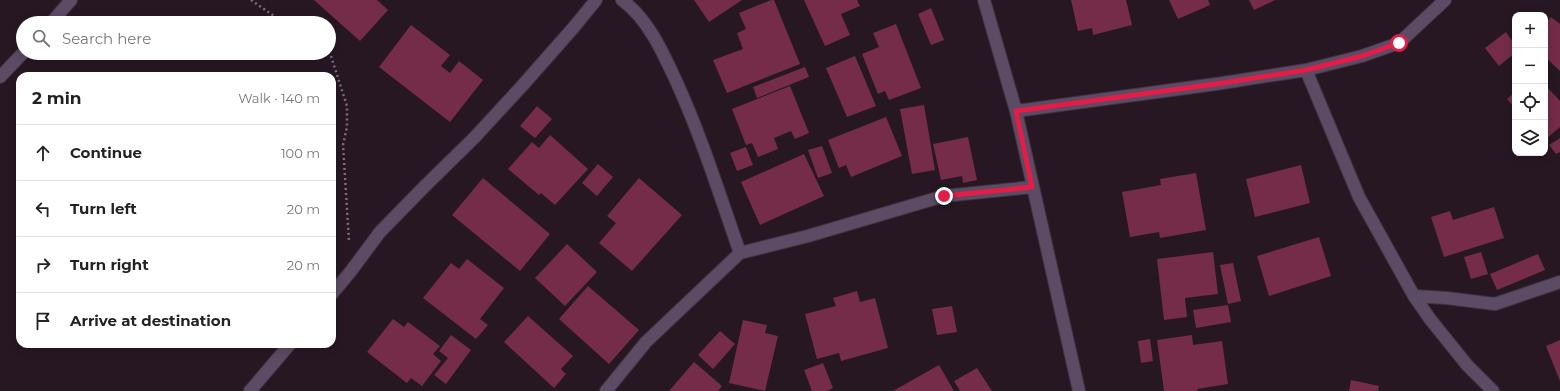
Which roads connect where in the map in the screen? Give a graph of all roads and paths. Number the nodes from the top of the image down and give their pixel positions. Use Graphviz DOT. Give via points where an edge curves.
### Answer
graph roads {
  1 [pos="71,0"];
  2 [pos="251,0"];
  3 [pos="596,0"];
  4 [pos="622,0"];
  5 [pos="984,0"];
  6 [pos="1445,0"];
  7 [pos="57,16"];
  8 [pos="274,16"];
  9 [pos="16,60"];
  10 [pos="332,60"];
  11 [pos="1306,70"];
  12 [pos="0,77"];
  13 [pos="1016,111"];
  14 [pos="1032,187"];
  15 [pos="740,253"];
  16 [pos="352,271"];
  17 [pos="1560,282"];
  18 [pos="336,289"];
  19 [pos="1414,296"];
  20 [pos="287,348"];
  21 [pos="250,391"];
  22 [pos="606,391"];
  23 [pos="1079,391"];
  24 [pos="1492,391"];
  1 -- 7 [label="street"];
  2 -- 8 [label="path"];
  3 -- 16 [label="street" via="484,127 380,232"];
  4 -- 15 [label="street" via="637,13 664,55 694,120"];
  5 -- 13 [label="street"];
  6 -- 11 [label="street" via="1399,43 1362,56"];
  9 -- 12 [label="street"];
  10 -- 16 [label="path" via="347,106 347,127 343,145"];
  11 -- 13 [label="street"];
  11 -- 19 [label="street" via="1359,197"];
  13 -- 14 [label="street"];
  14 -- 15 [label="street" via="944,196"];
  14 -- 23 [label="street"];
  15 -- 22 [label="street" via="646,342"];
  16 -- 18 [label="street"];
  17 -- 19 [label="street" via="1495,304"];
  19 -- 24 [label="street" via="1467,365"];
  20 -- 21 [label="street"];
}
